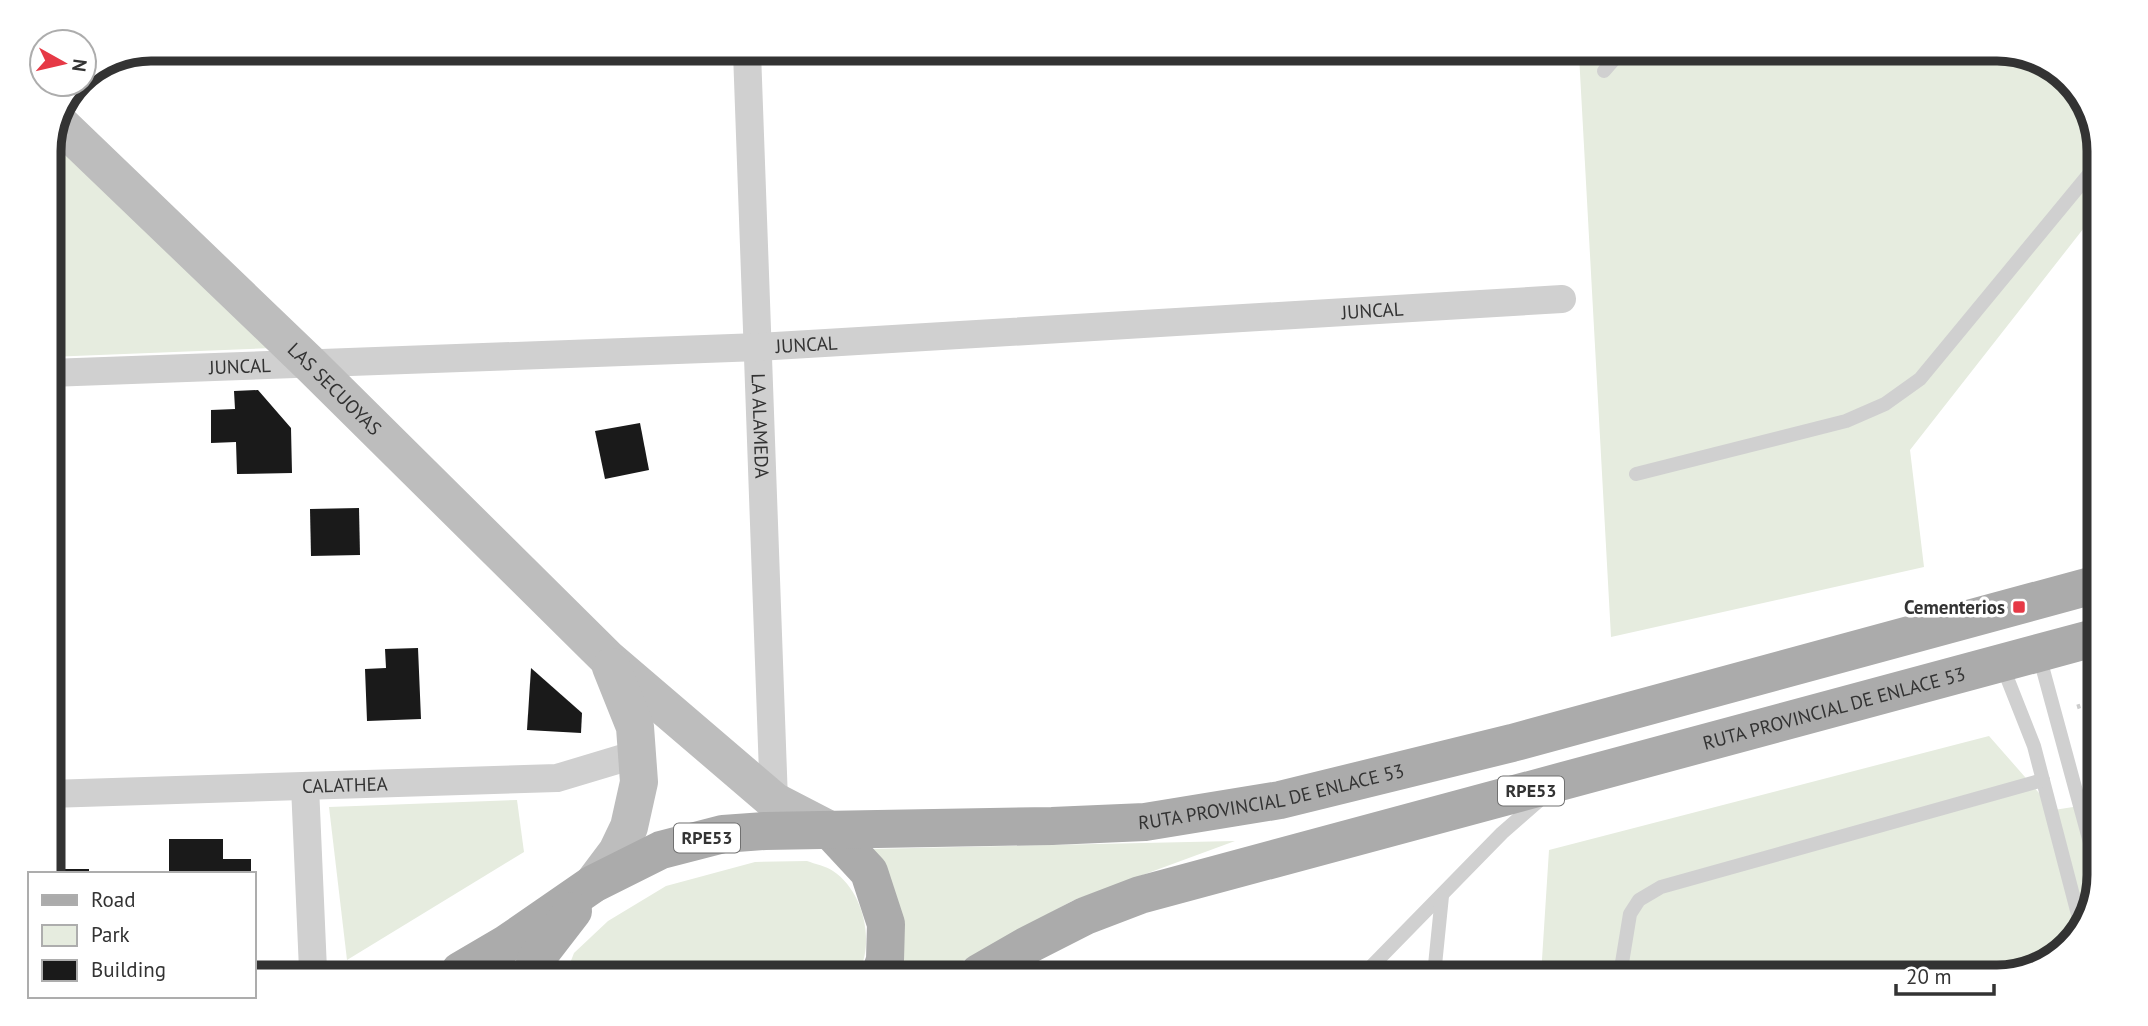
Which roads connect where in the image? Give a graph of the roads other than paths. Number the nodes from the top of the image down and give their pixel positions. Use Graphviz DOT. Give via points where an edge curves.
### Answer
graph roads {
  1 [pos="747,61"];
  2 [pos="1613,61"];
  3 [pos="1604,71"];
  4 [pos="65,128"];
  5 [pos="2087,177"];
  6 [pos="1562,299"];
  7 [pos="759,347"];
  8 [pos="311,365"];
  9 [pos="61,373"];
  10 [pos="1636,474"];
  11 [pos="2087,587"];
  12 [pos="2087,640"];
  13 [pos="2039,653"];
  14 [pos="607,659"];
  15 [pos="2001,663"];
  16 [pos="637,754"];
  17 [pos="2043,780"];
  18 [pos="1559,783"];
  19 [pos="304,786"];
  20 [pos="61,794"];
  21 [pos="774,801"];
  22 [pos="830,830"];
  23 [pos="2087,831"];
  24 [pos="593,884"];
  25 [pos="1442,896"];
  26 [pos="2078,914"];
  27 [pos="313,965"];
  28 [pos="470,965"];
  29 [pos="534,965"];
  30 [pos="883,965"];
  31 [pos="993,965"];
  32 [pos="1373,965"];
  33 [pos="1435,965"];
  34 [pos="1621,965"];
  1 -- 7 [label="street, LA ALAMEDA"];
  2 -- 3 [label="lane"];
  4 -- 8 [label="main road, LAS SECUOYAS"];
  5 -- 10 [label="lane" via="1920,379 1885,404 1846,421"];
  6 -- 7 [label="street, JUNCAL"];
  7 -- 8 [label="street, JUNCAL"];
  7 -- 21 [label="street, LA ALAMEDA"];
  8 -- 9 [label="street, JUNCAL"];
  8 -- 14 [label="main road, LAS SECUOYAS"];
  11 -- 22 [label="main road, RUTA PROVINCIAL DE ENLACE 53 / RPE53" via="1512,743 1280,800 1145,822"];
  12 -- 13 [label="main road, RUTA PROVINCIAL DE ENLACE 53 / RPE53"];
  13 -- 15 [label="main road, RUTA PROVINCIAL DE ENLACE 53 / RPE53"];
  13 -- 23 [label="lane"];
  14 -- 16 [label="main road" via="635,727"];
  14 -- 21 [label="main road, LAS SECUOYAS"];
  15 -- 17 [label="lane"];
  15 -- 18 [label="main road, RUTA PROVINCIAL DE ENLACE 53 / RPE53"];
  16 -- 19 [label="street, CALATHEA" via="557,778"];
  16 -- 24 [label="main road" via="639,782 629,827"];
  17 -- 26 [label="lane"];
  17 -- 34 [label="lane" via="1661,887 1639,900 1629,914"];
  18 -- 25 [label="lane"];
  18 -- 31 [label="main road, RUTA PROVINCIAL DE ENLACE 53 / RPE53" via="1140,895 1085,916"];
  19 -- 20 [label="street, CALATHEA"];
  19 -- 27 [label="street"];
  21 -- 22 [label="main road, LAS SECUOYAS"];
  22 -- 24 [label="main road, RUTA PROVINCIAL DE ENLACE 53 / RPE53" via="723,834 661,850"];
  22 -- 30 [label="main road" via="869,872 886,925"];
  24 -- 28 [label="main road, RUTA PROVINCIAL DE ENLACE 53 / RPE53"];
  24 -- 29 [label="main road, RPE53"];
  25 -- 32 [label="lane"];
  25 -- 33 [label="lane"];
}
